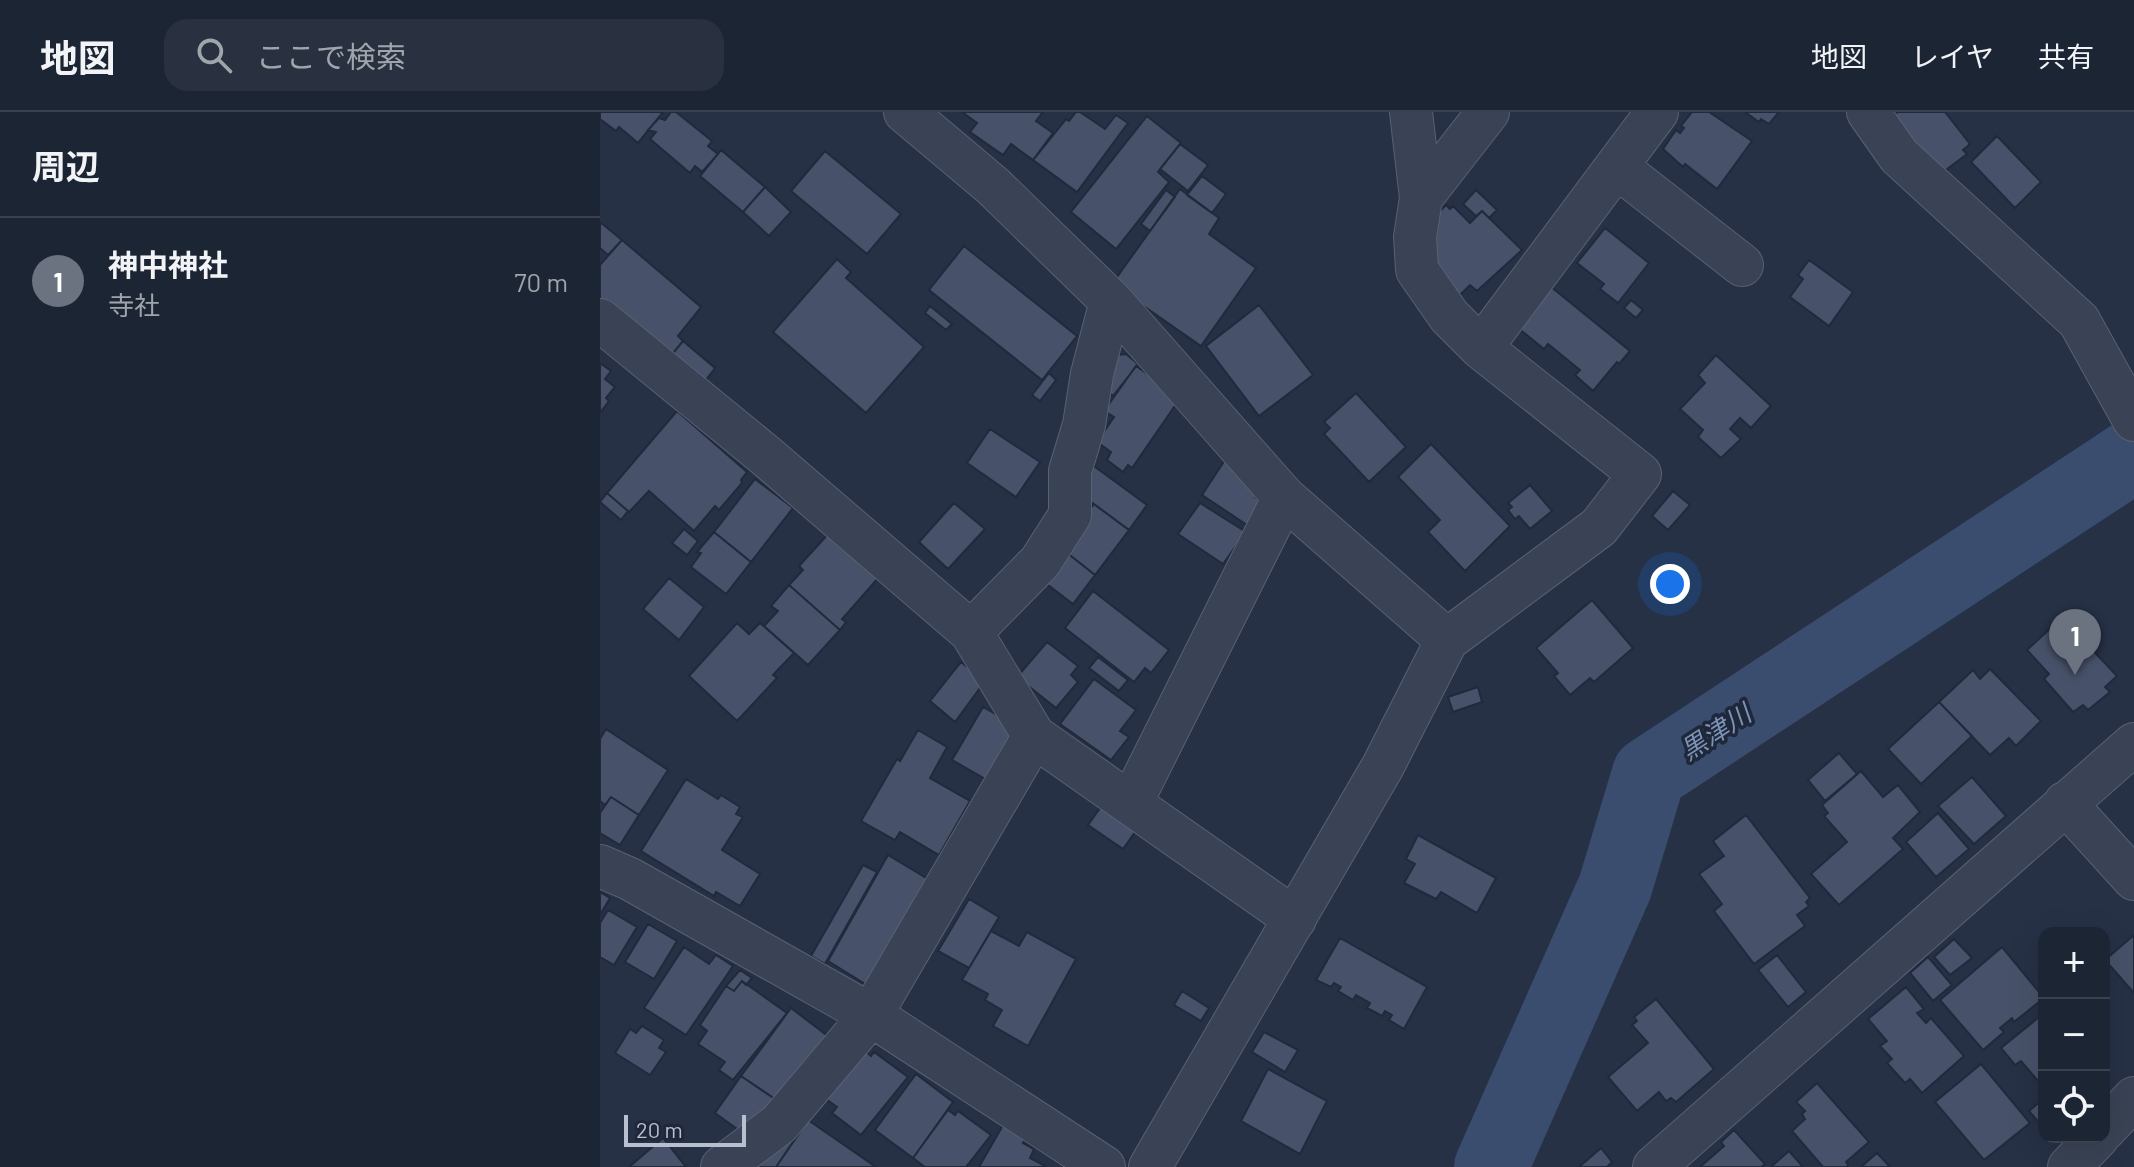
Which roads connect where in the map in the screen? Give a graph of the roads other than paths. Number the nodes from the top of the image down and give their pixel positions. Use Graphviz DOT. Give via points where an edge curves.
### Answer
graph roads {
  1 [pos="905,112"];
  2 [pos="1411,112"];
  3 [pos="1488,112"];
  4 [pos="1657,112"];
  5 [pos="1868,112"];
  6 [pos="1617,167"];
  7 [pos="1421,198"];
  8 [pos="1742,265"];
  9 [pos="1111,301"];
  10 [pos="600,320"];
  11 [pos="1481,348"];
  12 [pos="2134,420"];
  13 [pos="1284,497"];
  14 [pos="971,632"];
  15 [pos="1447,640"];
  16 [pos="1034,736"];
  17 [pos="2134,744"];
  18 [pos="1131,803"];
  19 [pos="2065,803"];
  20 [pos="600,866"];
  21 [pos="2134,879"];
  22 [pos="1295,919"];
  23 [pos="871,1015"];
  24 [pos="2134,1098"];
  25 [pos="2110,1124"];
  26 [pos="2092,1143"];
  27 [pos="722,1167"];
  28 [pos="1104,1167"];
  29 [pos="1150,1167"];
  30 [pos="1654,1167"];
  31 [pos="2069,1167"];
  1 -- 9 [label="street" via="993,186"];
  2 -- 7 [label="street"];
  3 -- 7 [label="street"];
  4 -- 6 [label="street"];
  5 -- 12 [label="street" via="1899,156 2079,321"];
  6 -- 8 [label="street"];
  6 -- 11 [label="street"];
  7 -- 11 [label="street" via="1417,270 1449,316"];
  9 -- 13 [label="street"];
  9 -- 14 [label="street" via="1070,471 1070,515 1040,562"];
  10 -- 14 [label="street"];
  11 -- 15 [label="street" via="1640,474 1599,527"];
  13 -- 15 [label="street"];
  13 -- 18 [label="street"];
  14 -- 16 [label="street"];
  15 -- 22 [label="street" via="1383,766"];
  16 -- 18 [label="street"];
  16 -- 23 [label="street"];
  17 -- 19 [label="street"];
  18 -- 22 [label="street"];
  19 -- 21 [label="street"];
  19 -- 30 [label="street"];
  20 -- 23 [label="street"];
  22 -- 29 [label="street"];
  23 -- 27 [label="street" via="779,1124"];
  23 -- 28 [label="street"];
  24 -- 25 [label="street"];
  26 -- 31 [label="street"];
}
